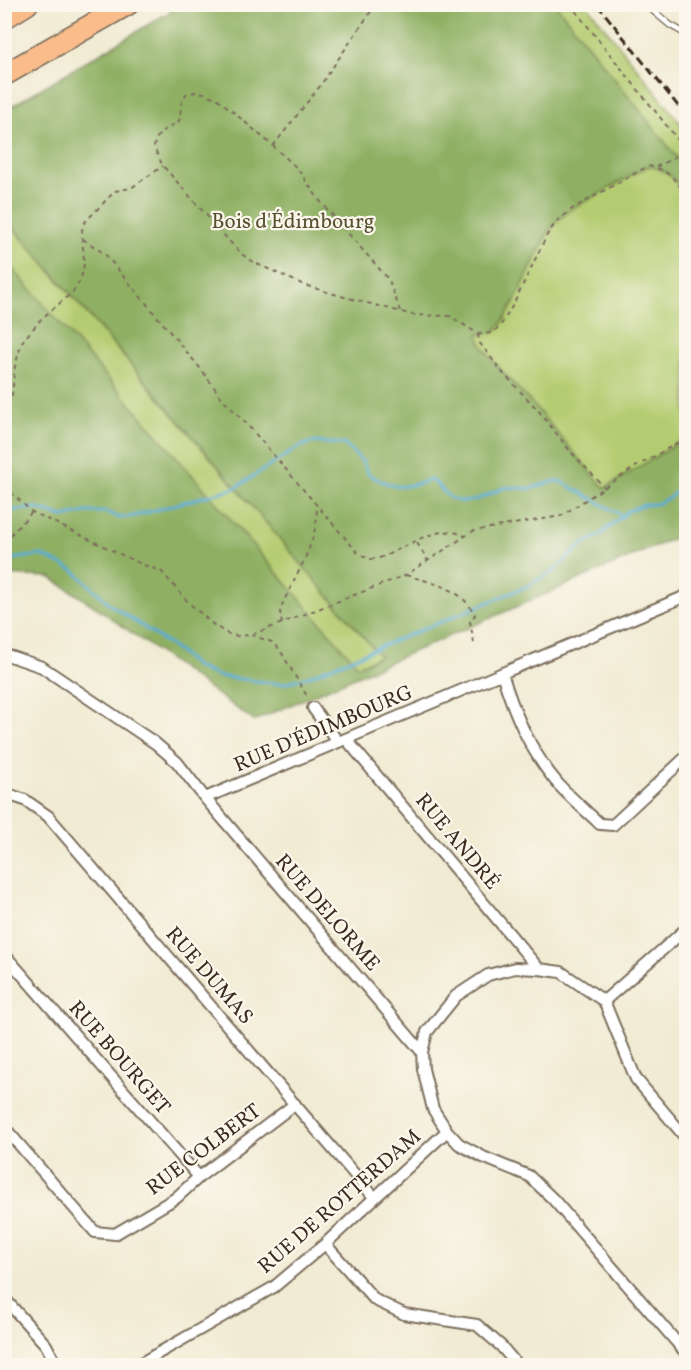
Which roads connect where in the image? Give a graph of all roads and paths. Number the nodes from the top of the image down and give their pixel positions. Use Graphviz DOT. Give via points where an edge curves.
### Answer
graph roads {
  1 [pos="27,4"];
  2 [pos="128,4"];
  3 [pos="376,4"];
  4 [pos="570,4"];
  5 [pos="645,4"];
  6 [pos="4,18"];
  7 [pos="687,34"];
  8 [pos="4,75"];
  9 [pos="273,146"];
  10 [pos="687,150"];
  11 [pos="163,166"];
  12 [pos="656,167"];
  13 [pos="687,194"];
  14 [pos="83,239"];
  15 [pos="400,311"];
  16 [pos="478,334"];
  17 [pos="4,401"];
  18 [pos="687,438"];
  19 [pos="4,486"];
  20 [pos="605,488"];
  21 [pos="315,503"];
  22 [pos="32,512"];
  23 [pos="465,536"];
  24 [pos="4,542"];
  25 [pos="416,542"];
  26 [pos="428,561"];
  27 [pos="406,575"];
  28 [pos="687,596"];
  29 [pos="282,624"];
  30 [pos="251,634"];
  31 [pos="474,643"];
  32 [pos="4,654"];
  33 [pos="502,673"];
  34 [pos="313,708"];
  35 [pos="342,741"];
  36 [pos="687,757"];
  37 [pos="4,793"];
  38 [pos="205,798"];
  39 [pos="687,929"];
  40 [pos="7,961"];
  41 [pos="539,969"];
  42 [pos="604,1001"];
  43 [pos="422,1052"];
  44 [pos="295,1104"];
  45 [pos="4,1127"];
  46 [pos="447,1131"];
  47 [pos="687,1138"];
  48 [pos="199,1177"];
  49 [pos="374,1197"];
  50 [pos="325,1244"];
  51 [pos="4,1298"];
  52 [pos="687,1353"];
  53 [pos="57,1365"];
  54 [pos="136,1365"];
  55 [pos="518,1365"];
  1 -- 6 [label="highway"];
  2 -- 8 [label="highway"];
  3 -- 9 [label="path"];
  4 -- 10 [label="path"];
  5 -- 7 [label="lane"];
  9 -- 11 [label="path" via="218,99 195,92 186,94 182,101 179,121 157,136 154,148"];
  9 -- 15 [label="path" via="297,168 320,201 389,280"];
  10 -- 12 [label="path"];
  11 -- 14 [label="path" via="131,188 115,191 86,222"];
  11 -- 15 [label="path" via="249,259 304,285"];
  12 -- 13 [label="path" via="671,175"];
  12 -- 16 [label="path" via="640,170 557,221 501,325 492,333"];
  14 -- 17 [label="path" via="81,279 73,292 22,342 12,395"];
  14 -- 21 [label="path" via="105,254 222,398"];
  15 -- 16 [label="path" via="450,316"];
  16 -- 20 [label="path" via="479,342 503,373"];
  18 -- 20 [label="path"];
  19 -- 22 [label="path"];
  20 -- 23 [label="path" via="550,520 479,529"];
  21 -- 25 [label="path" via="350,547 363,557 377,559"];
  21 -- 29 [label="path" via="316,522 306,558 282,605"];
  22 -- 24 [label="path"];
  22 -- 30 [label="path" via="157,568 215,626 228,634"];
  23 -- 25 [label="path" via="440,532"];
  23 -- 26 [label="path"];
  25 -- 26 [label="path"];
  26 -- 27 [label="path"];
  27 -- 29 [label="path"];
  27 -- 31 [label="path" via="429,581 465,599 475,615 470,622"];
  28 -- 33 [label="street, RUE D'ÉDIMBOURG"];
  29 -- 30 [label="path"];
  30 -- 34 [label="path" via="272,642 280,650"];
  32 -- 38 [label="street" via="42,667 155,742 177,762"];
  33 -- 35 [label="street, RUE D'ÉDIMBOURG"];
  33 -- 36 [label="street" via="512,708 532,748 558,784 600,824 613,825"];
  34 -- 35 [label="street, RUE ANDRÉ"];
  35 -- 38 [label="street, RUE D'ÉDIMBOURG"];
  35 -- 41 [label="street, RUE ANDRÉ"];
  37 -- 44 [label="street, RUE DUMAS" via="25,800 48,816"];
  38 -- 43 [label="street, RUE DELORME"];
  39 -- 42 [label="street"];
  40 -- 48 [label="street, RUE BOURGET"];
  41 -- 42 [label="street, RUE DE ROTTERDAM" via="561,972"];
  41 -- 43 [label="street, RUE DE ROTTERDAM" via="515,968 488,975 470,986 456,996 427,1032"];
  42 -- 47 [label="street" via="636,1079"];
  43 -- 46 [label="street, RUE DE ROTTERDAM" via="433,1109"];
  44 -- 48 [label="street, RUE COLBERT"];
  44 -- 49 [label="street, RUE DUMAS"];
  45 -- 48 [label="street, RUE COLBERT" via="95,1232 115,1234 176,1198"];
  46 -- 49 [label="street, RUE DE ROTTERDAM"];
  46 -- 52 [label="street" via="459,1144 529,1176"];
  49 -- 50 [label="street, RUE DE ROTTERDAM"];
  50 -- 54 [label="street, RUE DE ROTTERDAM" via="274,1287"];
  50 -- 55 [label="street" via="375,1299 404,1314 477,1325"];
  51 -- 53 [label="street" via="46,1345"];
}
